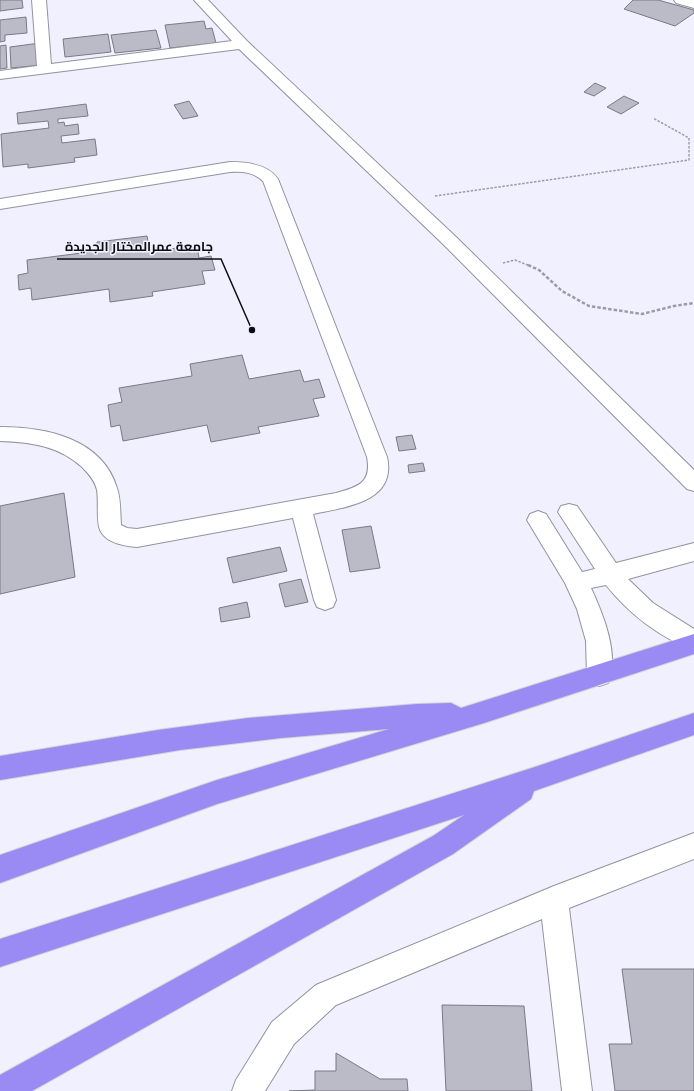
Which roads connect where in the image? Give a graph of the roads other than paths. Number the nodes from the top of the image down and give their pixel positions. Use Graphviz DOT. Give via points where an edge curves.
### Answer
graph roads {
  1 [pos="39,0"];
  2 [pos="201,0"];
  3 [pos="681,0"];
  4 [pos="694,4"];
  5 [pos="242,44"];
  6 [pos="44,70"];
  7 [pos="0,75"];
  8 [pos="0,204"];
  9 [pos="0,434"];
  10 [pos="694,483"];
  11 [pos="301,508"];
  12 [pos="569,512"];
  13 [pos="538,520"];
  14 [pos="694,552"];
  15 [pos="611,573"];
  16 [pos="576,583"];
  17 [pos="325,600"];
  18 [pos="694,640"];
  19 [pos="694,644"];
  20 [pos="599,675"];
  21 [pos="484,712"];
  22 [pos="694,724"];
  23 [pos="0,768"];
  24 [pos="538,778"];
  25 [pos="694,846"];
  26 [pos="0,869"];
  27 [pos="554,900"];
  28 [pos="0,954"];
  29 [pos="2,1091"];
  30 [pos="247,1091"];
  31 [pos="577,1091"];
  1 -- 6 [label="street"];
  2 -- 5 [label="street"];
  3 -- 4 [label="street"];
  5 -- 6 [label="street"];
  5 -- 10 [label="street" via="477,267"];
  6 -- 7 [label="street"];
  8 -- 11 [label="street" via="230,167 250,168 266,174 380,468 377,480 368,490 354,496"];
  9 -- 11 [label="street" via="53,441 74,450 88,460 106,486 110,528 128,538"];
  11 -- 17 [label="street"];
  12 -- 15 [label="street"];
  13 -- 16 [label="street"];
  14 -- 15 [label="street"];
  15 -- 16 [label="street"];
  15 -- 18 [label="street" via="647,612"];
  16 -- 20 [label="street" via="590,610 598,642"];
  19 -- 20 [label="highway"];
  20 -- 21 [label="highway"];
  21 -- 23 [label="highway" via="408,716 177,738"];
  21 -- 26 [label="highway" via="217,792"];
  22 -- 24 [label="highway"];
  24 -- 28 [label="highway"];
  24 -- 29 [label="highway" via="443,845"];
  25 -- 27 [label="street"];
  27 -- 30 [label="street" via="326,995 283,1033"];
  27 -- 31 [label="street"];
}
